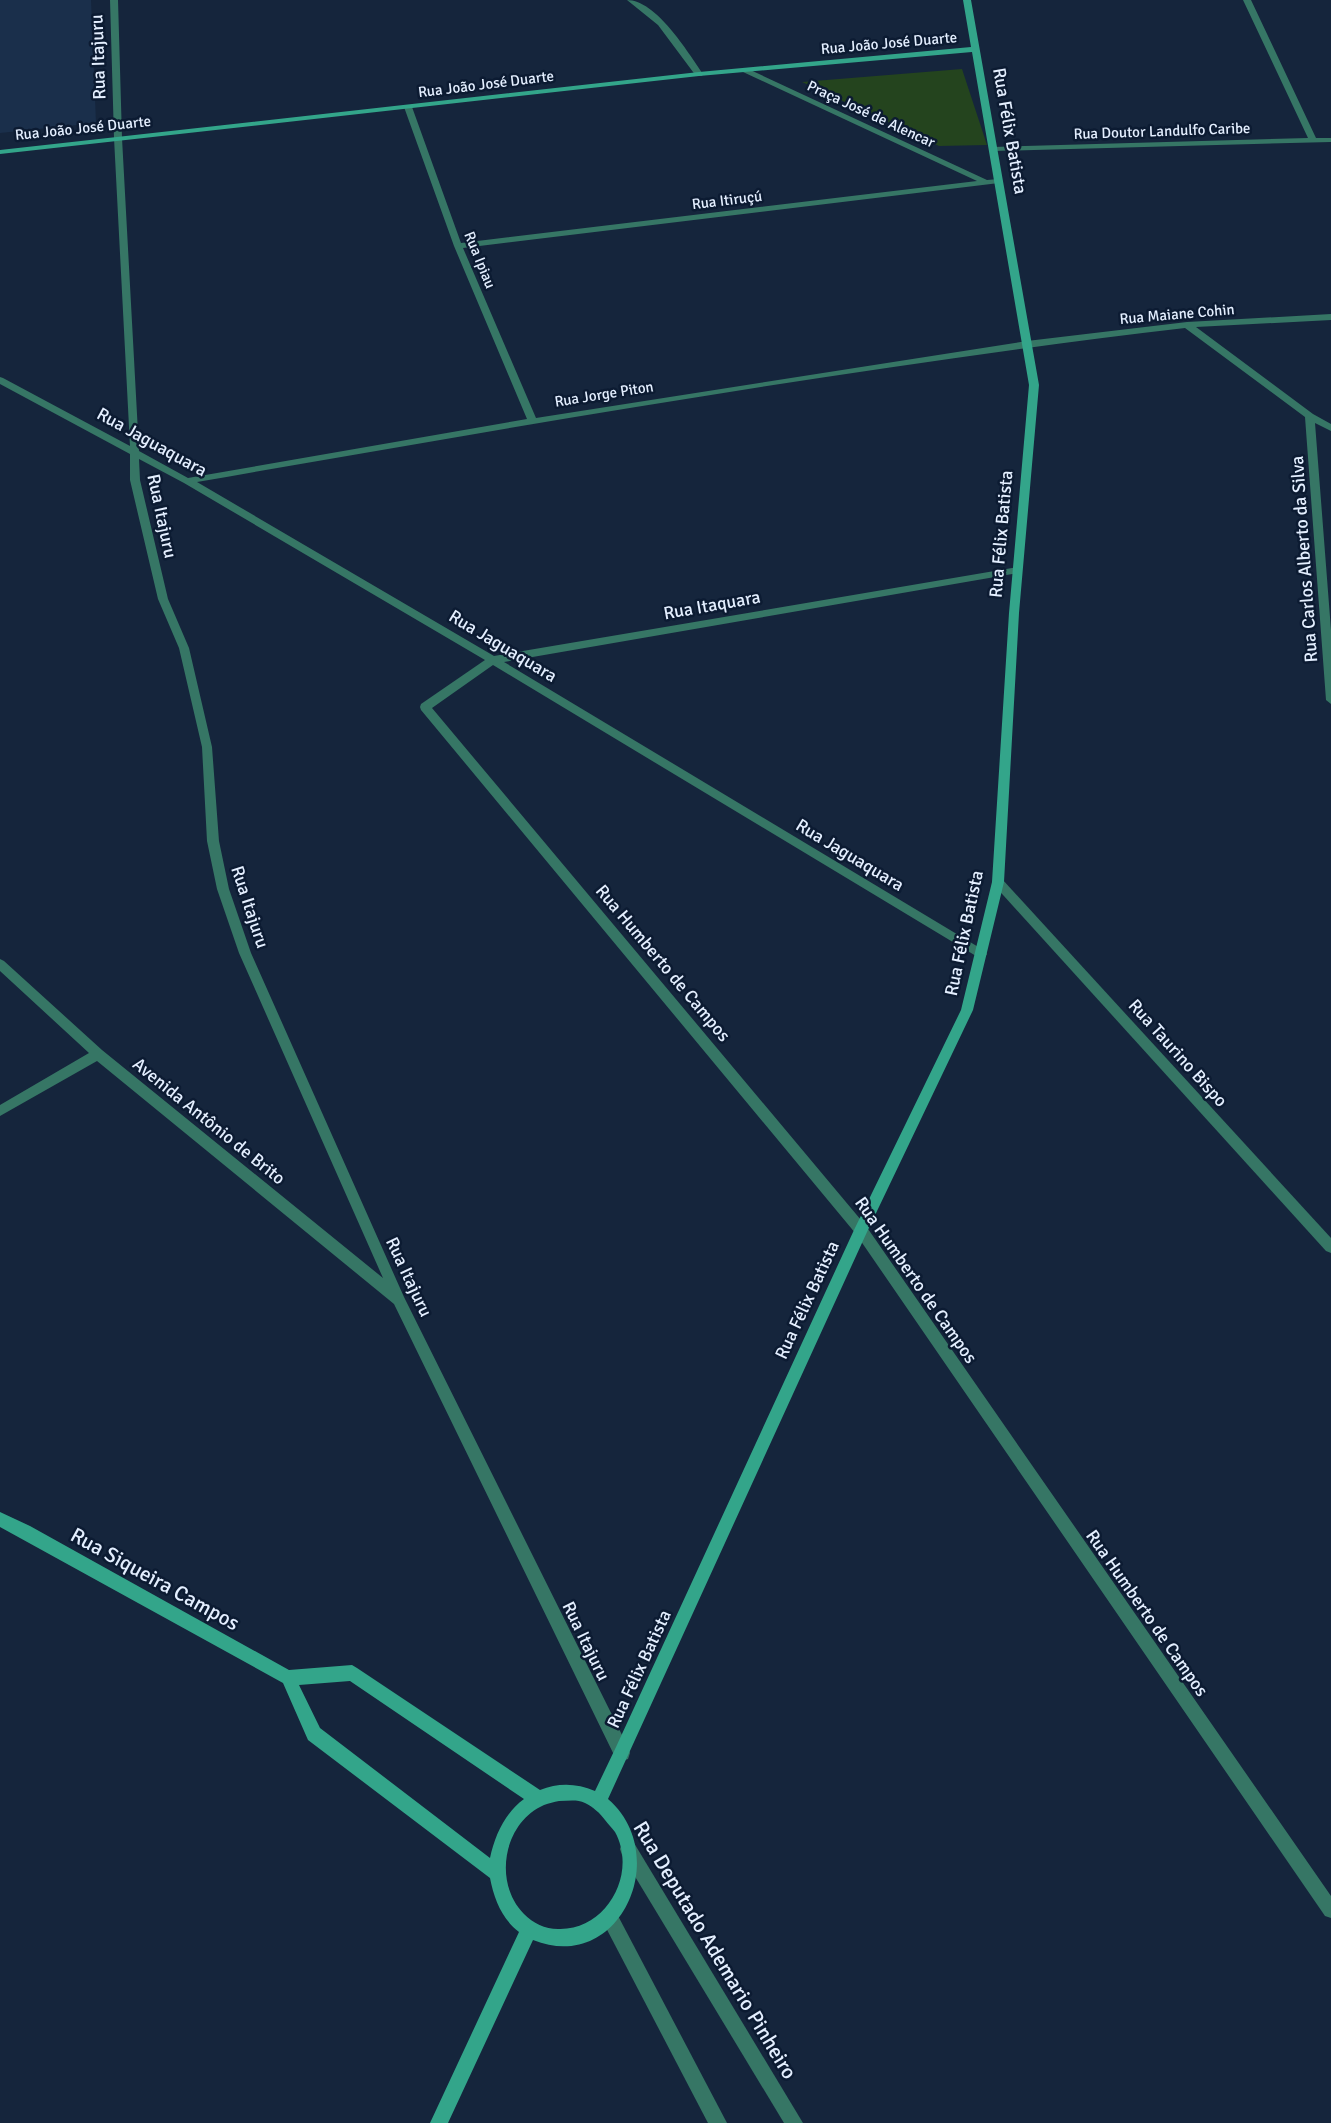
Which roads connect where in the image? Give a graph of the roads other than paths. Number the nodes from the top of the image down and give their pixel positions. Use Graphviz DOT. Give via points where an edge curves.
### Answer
graph roads {
  1 [pos="114,0"];
  2 [pos="631,0"];
  3 [pos="967,0"];
  4 [pos="1247,0"];
  5 [pos="975,49"];
  6 [pos="746,70"];
  7 [pos="699,74"];
  8 [pos="408,107"];
  9 [pos="118,138"];
  10 [pos="1314,140"];
  11 [pos="1331,140"];
  12 [pos="993,149"];
  13 [pos="0,152"];
  14 [pos="999,181"];
  15 [pos="985,182"];
  16 [pos="458,246"];
  17 [pos="1331,317"];
  18 [pos="1187,325"];
  19 [pos="1027,344"];
  20 [pos="0,380"];
  21 [pos="1310,416"];
  22 [pos="533,421"];
  23 [pos="1331,428"];
  24 [pos="135,453"];
  25 [pos="188,481"];
  26 [pos="1018,570"];
  27 [pos="493,660"];
  28 [pos="1331,700"];
  29 [pos="425,707"];
  30 [pos="998,882"];
  31 [pos="981,954"];
  32 [pos="0,964"];
  33 [pos="98,1054"];
  34 [pos="0,1111"];
  35 [pos="861,1230"];
  36 [pos="1331,1247"];
  37 [pos="400,1300"];
  38 [pos="0,1519"];
  39 [pos="288,1678"];
  40 [pos="622,1753"];
  41 [pos="538,1799"];
  42 [pos="598,1800"];
  43 [pos="631,1855"];
  44 [pos="497,1873"];
  45 [pos="1331,1910"];
  46 [pos="610,1918"];
  47 [pos="529,1930"];
  48 [pos="439,2123"];
  49 [pos="718,2123"];
  50 [pos="794,2123"];
  1 -- 9 [label="street, Rua Itajuru"];
  2 -- 7 [label="street" via="648,10 669,30"];
  3 -- 5 [label="street, Rua Félix Batista"];
  4 -- 10 [label="street"];
  5 -- 6 [label="street, Rua João José Duarte"];
  5 -- 12 [label="street, Rua Félix Batista"];
  6 -- 7 [label="street, Rua João José Duarte"];
  6 -- 15 [label="street, Praça José de Alencar"];
  7 -- 8 [label="street, Rua João José Duarte"];
  8 -- 9 [label="street, Rua João José Duarte"];
  8 -- 16 [label="street, Rua Ipiau"];
  9 -- 13 [label="street, Rua João José Duarte"];
  9 -- 24 [label="street, Rua Itajuru"];
  10 -- 11 [label="street, Rua Doutor Landulfo Caribe"];
  10 -- 12 [label="street, Rua Doutor Landulfo Caribe"];
  12 -- 14 [label="street, Rua Félix Batista"];
  14 -- 15 [label="street, Rua Itiruçú"];
  14 -- 19 [label="street, Rua Félix Batista"];
  15 -- 16 [label="street, Rua Itiruçú"];
  16 -- 22 [label="street, Rua Ipiau"];
  17 -- 18 [label="street, Rua Maiane Cohin"];
  18 -- 19 [label="street, Rua Maiane Cohin"];
  18 -- 21 [label="street"];
  19 -- 22 [label="street, Rua Jorge Piton"];
  19 -- 26 [label="street, Rua Félix Batista" via="1034,385"];
  20 -- 24 [label="street, Rua Jaguaquara"];
  21 -- 23 [label="street"];
  21 -- 28 [label="street, Rua Carlos Alberto da Silva"];
  22 -- 25 [label="street, Rua Jorge Piton"];
  24 -- 25 [label="street, Rua Jaguaquara"];
  24 -- 37 [label="street, Rua Itajuru" via="135,480 150,546 163,599 184,648 207,747 213,842 223,889 246,953"];
  25 -- 27 [label="street, Rua Jaguaquara"];
  26 -- 27 [label="street, Rua Itaquara"];
  26 -- 30 [label="street, Rua Félix Batista"];
  27 -- 29 [label="street, Rua Itaquara"];
  27 -- 31 [label="street, Rua Jaguaquara"];
  29 -- 35 [label="street, Rua Humberto de Campos"];
  30 -- 31 [label="street, Rua Félix Batista"];
  30 -- 36 [label="street, Rua Taurino Bispo"];
  31 -- 35 [label="street, Rua Félix Batista" via="968,1010"];
  32 -- 33 [label="street, Avenida Antônio de Brito"];
  33 -- 34 [label="street"];
  33 -- 37 [label="street, Avenida Antônio de Brito"];
  35 -- 40 [label="street, Rua Félix Batista"];
  35 -- 45 [label="street, Rua Humberto de Campos"];
  37 -- 40 [label="street, Rua Itajuru"];
  38 -- 39 [label="street, Rua Siqueira Campos"];
  39 -- 41 [label="street" via="352,1674"];
  39 -- 44 [label="street" via="314,1734"];
  40 -- 42 [label="street, Rua Félix Batista"];
  41 -- 42 [label="street" via="559,1793 579,1793"];
  41 -- 44 [label="street" via="521,1812 507,1830 498,1850"];
  42 -- 43 [label="street, Rua Deputado Ademario Pinheiro"];
  43 -- 46 [label="street" via="630,1878 623,1900"];
  43 -- 50 [label="street, Rua Deputado Ademario Pinheiro"];
  44 -- 47 [label="street" via="502,1896 513,1915"];
  46 -- 47 [label="street" via="592,1931 570,1939 549,1938"];
  46 -- 49 [label="street"];
  47 -- 48 [label="street"];
}
